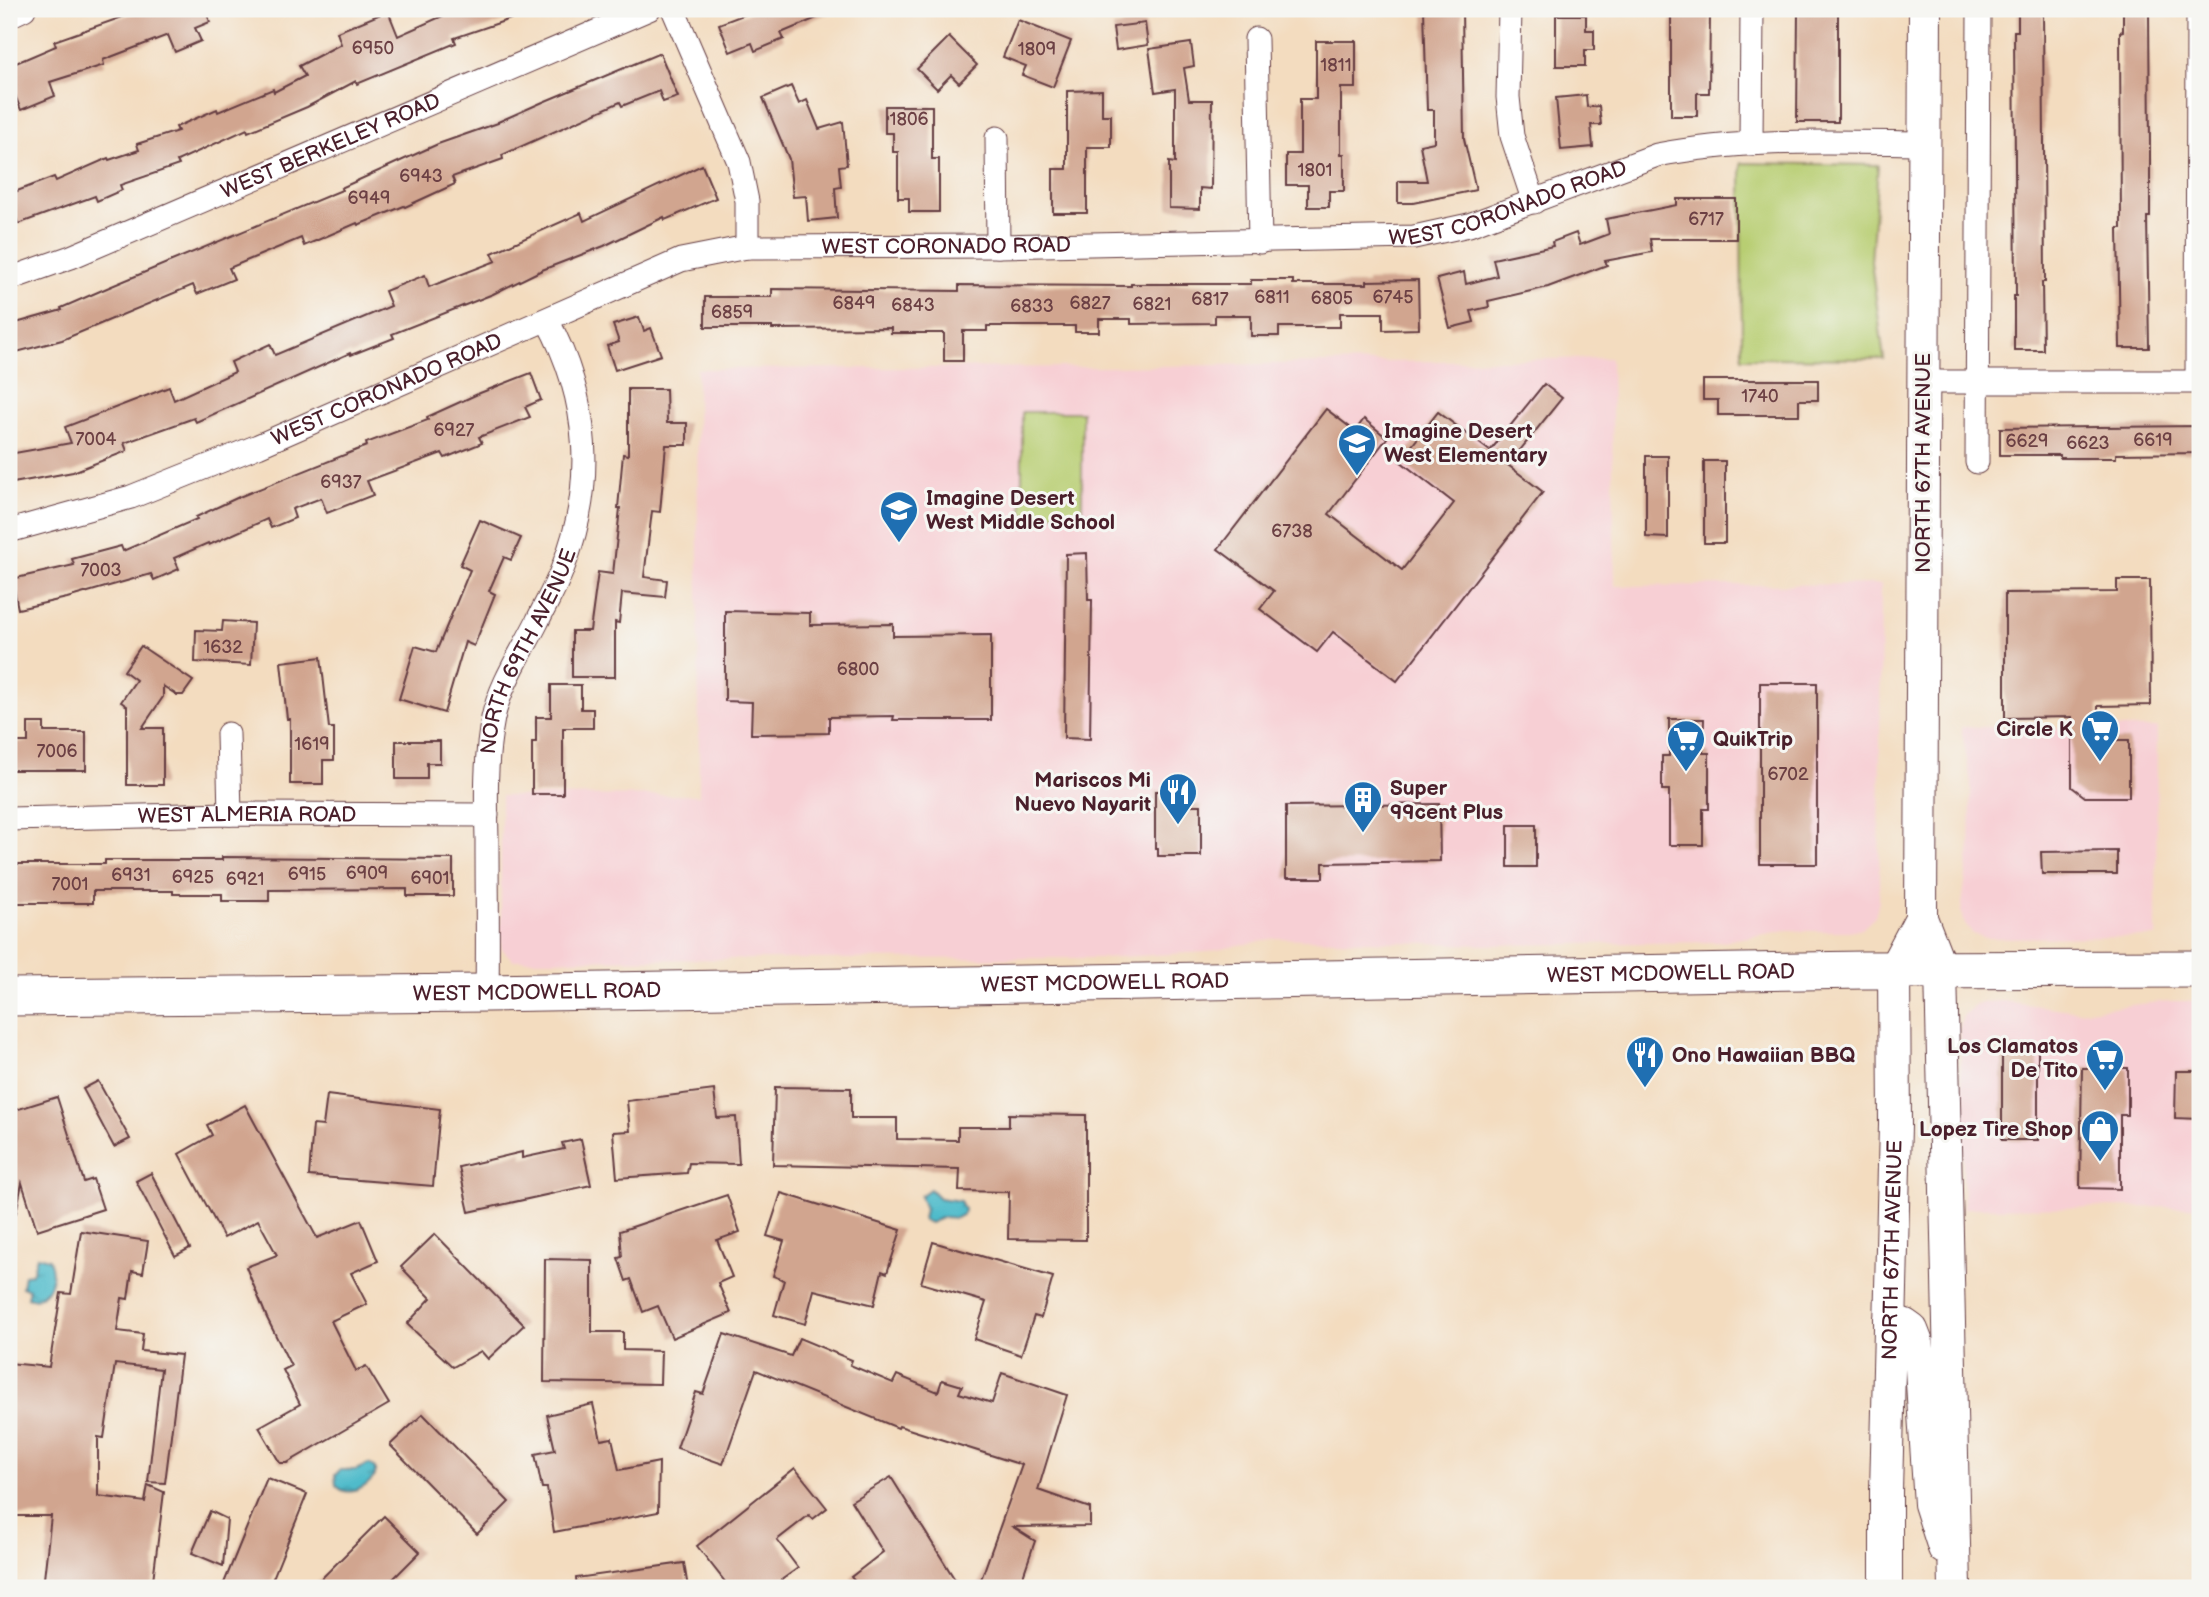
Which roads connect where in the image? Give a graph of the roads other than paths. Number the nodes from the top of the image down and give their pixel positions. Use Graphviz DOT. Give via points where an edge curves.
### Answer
graph roads {
  1 [pos="24,9"];
  2 [pos="649,9"];
  3 [pos="673,9"];
  4 [pos="1510,9"];
  5 [pos="1752,9"];
  6 [pos="1924,9"];
  7 [pos="1979,9"];
  8 [pos="2198,9"];
  9 [pos="9,16"];
  10 [pos="1256,39"];
  11 [pos="997,138"];
  12 [pos="1751,143"];
  13 [pos="1924,143"];
  14 [pos="1534,202"];
  15 [pos="1260,242"];
  16 [pos="998,246"];
  17 [pos="747,247"];
  18 [pos="9,279"];
  19 [pos="547,320"];
  20 [pos="1923,382"];
  21 [pos="1977,382"];
  22 [pos="2199,382"];
  23 [pos="1977,462"];
  24 [pos="9,531"];
  25 [pos="228,734"];
  26 [pos="230,814"];
  27 [pos="486,815"];
  28 [pos="9,819"];
  29 [pos="1921,918"];
  30 [pos="2200,969"];
  31 [pos="1894,970"];
  32 [pos="1941,970"];
  33 [pos="486,993"];
  34 [pos="9,997"];
  35 [pos="1890,1320"];
  36 [pos="1955,1587"];
  37 [pos="1886,1588"];
  1 -- 9 [label="street"];
  2 -- 18 [label="street, WEST BERKELEY ROAD" via="71,257"];
  3 -- 17 [label="street" via="738,162 747,201"];
  4 -- 14 [label="street" via="1512,136"];
  5 -- 12 [label="street"];
  6 -- 13 [label="main road, NORTH 67TH AVENUE"];
  7 -- 21 [label="street"];
  8 -- 22 [label="street"];
  10 -- 15 [label="street"];
  11 -- 16 [label="street"];
  12 -- 13 [label="street, WEST CORONADO ROAD"];
  12 -- 14 [label="street, WEST CORONADO ROAD" via="1657,155"];
  13 -- 20 [label="main road, NORTH 67TH AVENUE"];
  14 -- 15 [label="street, WEST CORONADO ROAD" via="1469,226 1413,237"];
  15 -- 16 [label="street, WEST CORONADO ROAD"];
  16 -- 17 [label="street, WEST CORONADO ROAD"];
  17 -- 19 [label="street, WEST CORONADO ROAD" via="681,260"];
  19 -- 24 [label="street, WEST CORONADO ROAD" via="131,497"];
  19 -- 27 [label="street, NORTH 69TH AVENUE" via="561,347 581,419 585,467 581,505 562,570 494,715"];
  20 -- 21 [label="street"];
  20 -- 29 [label="main road, NORTH 67TH AVENUE"];
  21 -- 22 [label="street"];
  21 -- 23 [label="street"];
  25 -- 26 [label="street"];
  26 -- 27 [label="street, WEST ALMERIA ROAD"];
  26 -- 28 [label="street, WEST ALMERIA ROAD"];
  27 -- 33 [label="street, NORTH 69TH AVENUE"];
  29 -- 31 [label="main road, NORTH 67TH AVENUE"];
  29 -- 32 [label="main road, NORTH 67TH AVENUE"];
  30 -- 32 [label="main road, WEST MCDOWELL ROAD"];
  31 -- 32 [label="main road, WEST MCDOWELL ROAD"];
  31 -- 33 [label="main road, WEST MCDOWELL ROAD"];
  31 -- 35 [label="main road, NORTH 67TH AVENUE"];
  32 -- 36 [label="main road, NORTH 67TH AVENUE"];
  33 -- 34 [label="main road, WEST MCDOWELL ROAD"];
  35 -- 36 [label="main road" via="1905,1325 1917,1343 1930,1504"];
  35 -- 37 [label="main road, NORTH 67TH AVENUE"];
}
